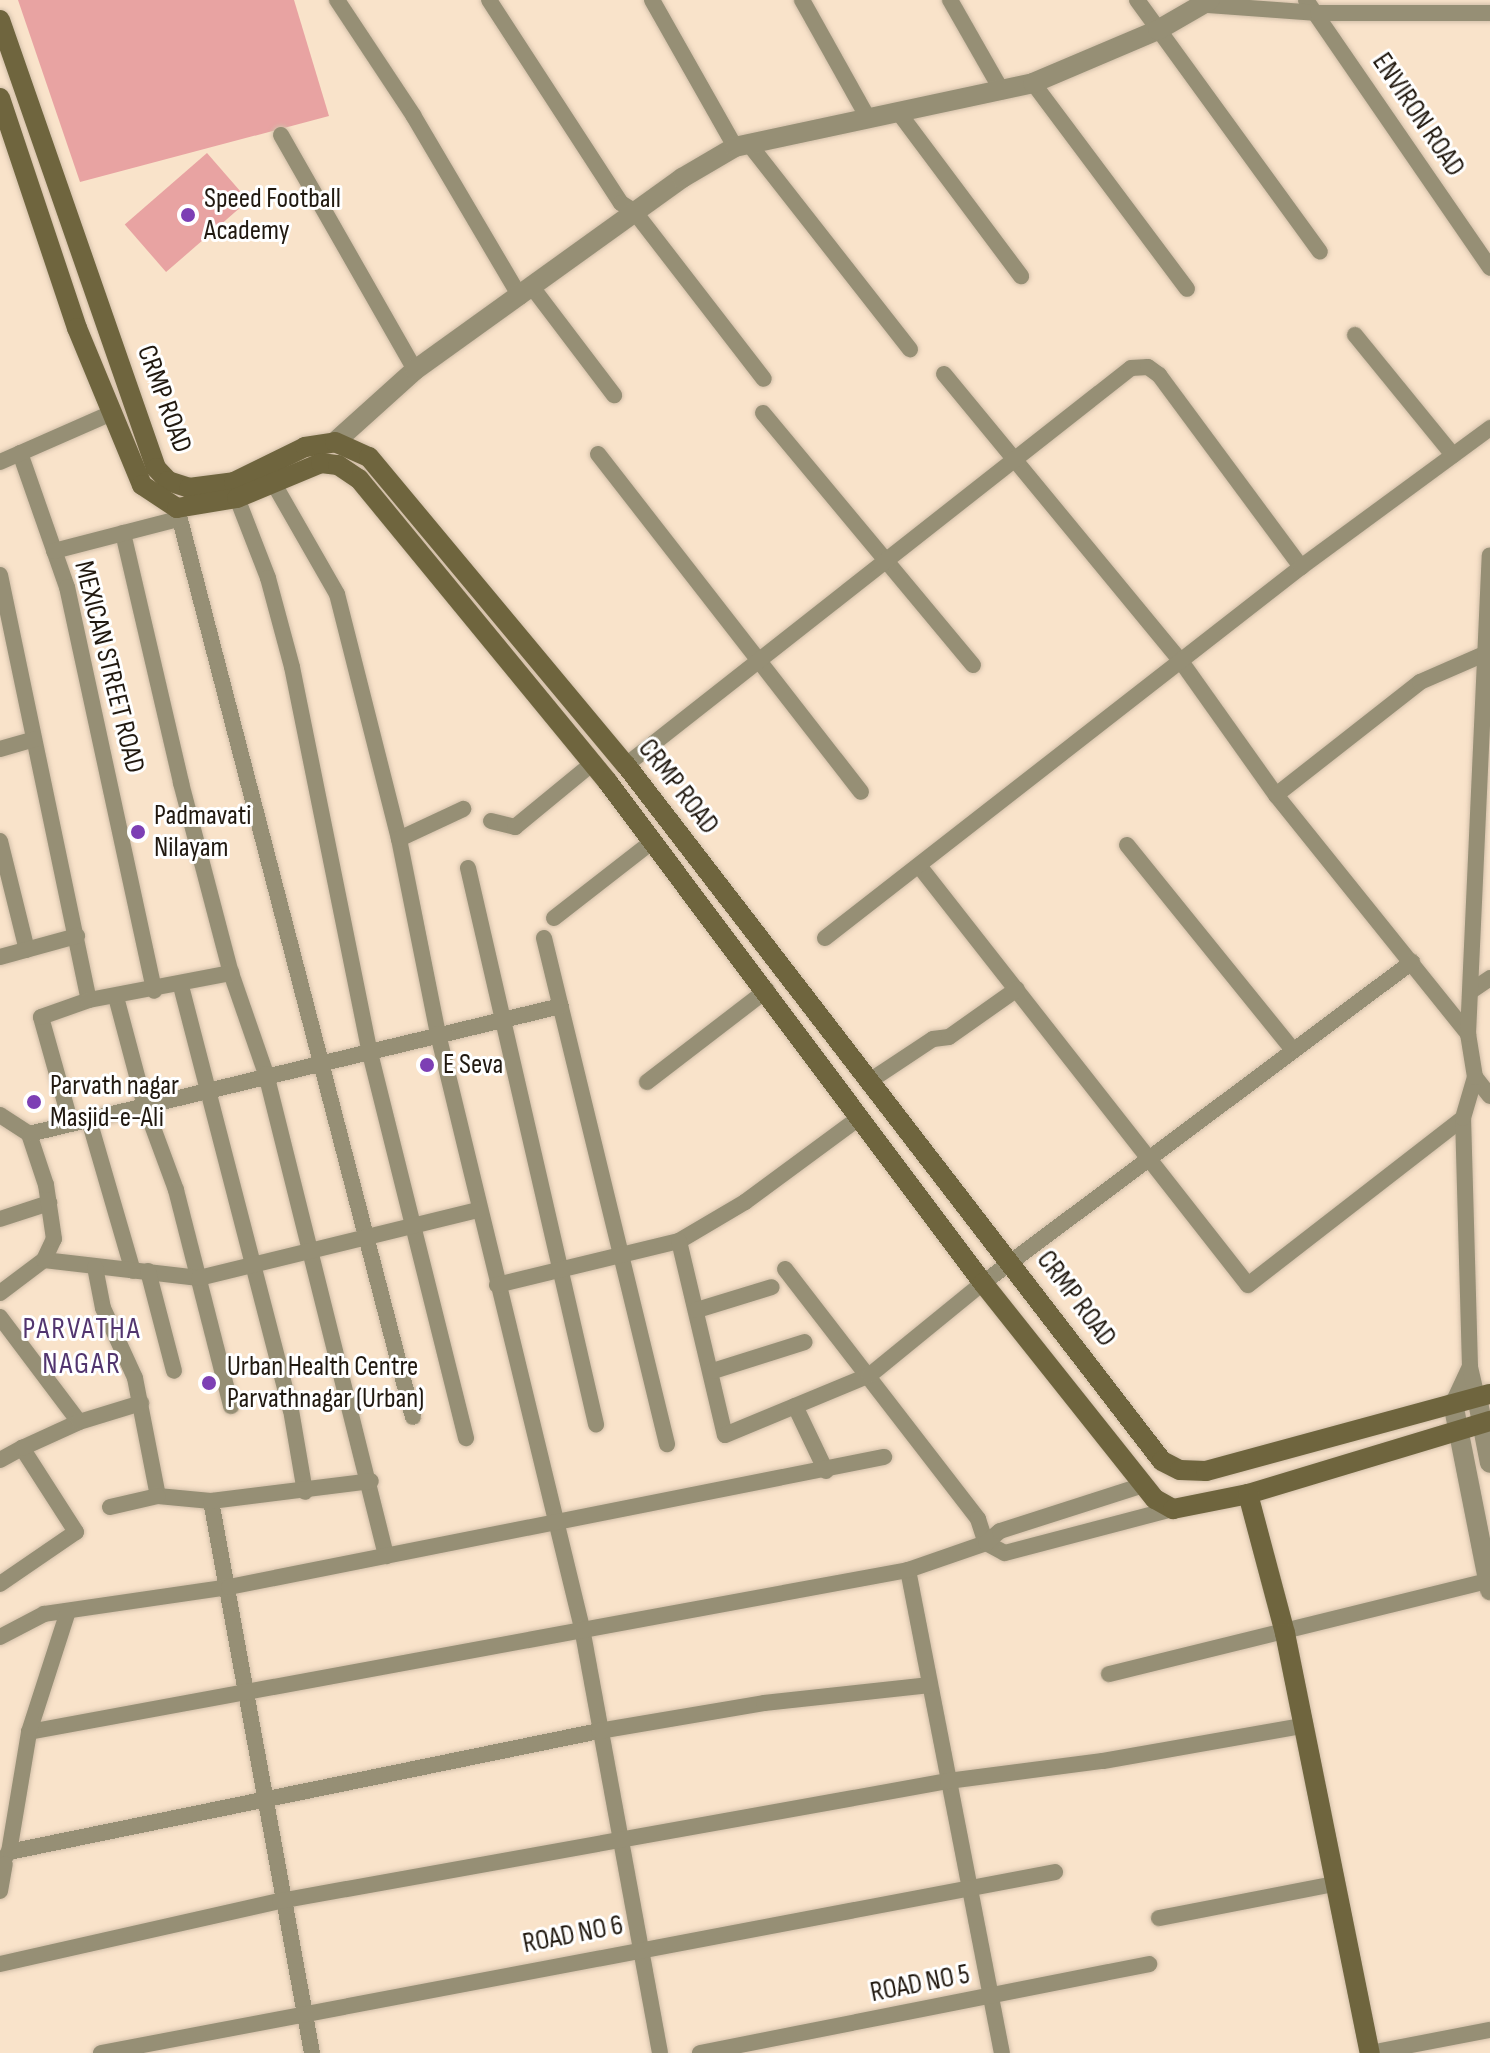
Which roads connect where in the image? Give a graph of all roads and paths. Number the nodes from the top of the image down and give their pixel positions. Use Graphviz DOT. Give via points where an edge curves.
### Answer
graph roads {
  1 [pos="337,0"];
  2 [pos="489,0"];
  3 [pos="652,0"];
  4 [pos="802,0"];
  5 [pos="950,0"];
  6 [pos="1137,0"];
  7 [pos="1306,0"];
  8 [pos="1464,0"];
  9 [pos="1209,2"];
  10 [pos="1318,13"];
  11 [pos="1482,14"];
  12 [pos="0,20"];
  13 [pos="1158,30"];
  14 [pos="1033,83"];
  15 [pos="1002,91"];
  16 [pos="0,98"];
  17 [pos="899,113"];
  18 [pos="869,120"];
  19 [pos="281,135"];
  20 [pos="742,146"];
  21 [pos="634,211"];
  22 [pos="1320,252"];
  23 [pos="1490,268"];
  24 [pos="1021,276"];
  25 [pos="1187,289"];
  26 [pos="526,292"];
  27 [pos="1355,335"];
  28 [pos="910,349"];
  29 [pos="415,370"];
  30 [pos="944,374"];
  31 [pos="764,379"];
  32 [pos="614,395"];
  33 [pos="114,412"];
  34 [pos="763,413"];
  35 [pos="1490,428"];
  36 [pos="335,442"];
  37 [pos="20,453"];
  38 [pos="598,454"];
  39 [pos="1453,455"];
  40 [pos="1014,459"];
  41 [pos="0,462"];
  42 [pos="274,484"];
  43 [pos="237,498"];
  44 [pos="178,514"];
  45 [pos="123,533"];
  46 [pos="54,551"];
  47 [pos="1490,556"];
  48 [pos="885,561"];
  49 [pos="1301,567"];
  50 [pos="0,575"];
  51 [pos="1482,655"];
  52 [pos="758,658"];
  53 [pos="1180,660"];
  54 [pos="973,665"];
  55 [pos="1487,726"];
  56 [pos="34,739"];
  57 [pos="0,749"];
  58 [pos="593,763"];
  59 [pos="626,765"];
  60 [pos="861,792"];
  61 [pos="1276,795"];
  62 [pos="463,809"];
  63 [pos="491,821"];
  64 [pos="399,839"];
  65 [pos="0,841"];
  66 [pos="653,841"];
  67 [pos="1127,845"];
  68 [pos="920,867"];
  69 [pos="468,868"];
  70 [pos="554,918"];
  71 [pos="77,936"];
  72 [pos="544,938"];
  73 [pos="825,938"];
  74 [pos="27,950"];
  75 [pos="0,957"];
  76 [pos="1412,962"];
  77 [pos="231,973"];
  78 [pos="1490,978"];
  79 [pos="181,986"];
  80 [pos="1017,989"];
  81 [pos="767,990"];
  82 [pos="154,991"];
  83 [pos="1471,991"];
  84 [pos="116,997"];
  85 [pos="89,1000"];
  86 [pos="561,1006"];
  87 [pos="501,1021"];
  88 [pos="438,1034"];
  89 [pos="1468,1034"];
  90 [pos="1293,1050"];
  91 [pos="370,1053"];
  92 [pos="322,1061"];
  93 [pos="266,1074"];
  94 [pos="1475,1077"];
  95 [pos="871,1080"];
  96 [pos="647,1082"];
  97 [pos="211,1089"];
  98 [pos="1490,1096"];
  99 [pos="145,1106"];
  100 [pos="0,1115"];
  101 [pos="859,1118"];
  102 [pos="1463,1118"];
  103 [pos="89,1120"];
  104 [pos="71,1124"];
  105 [pos="29,1134"];
  106 [pos="1150,1159"];
  107 [pos="49,1203"];
  108 [pos="479,1210"];
  109 [pos="0,1219"];
  110 [pos="415,1226"];
  111 [pos="364,1237"];
  112 [pos="679,1241"];
  113 [pos="306,1253"];
  114 [pos="623,1253"];
  115 [pos="44,1260"];
  116 [pos="1013,1261"];
  117 [pos="252,1265"];
  118 [pos="95,1267"];
  119 [pos="563,1267"];
  120 [pos="785,1269"];
  121 [pos="140,1271"];
  122 [pos="199,1278"];
  123 [pos="983,1283"];
  124 [pos="497,1285"];
  125 [pos="772,1287"];
  126 [pos="0,1293"];
  127 [pos="697,1310"];
  128 [pos="0,1317"];
  129 [pos="805,1342"];
  130 [pos="1470,1367"];
  131 [pos="174,1371"];
  132 [pos="713,1371"];
  133 [pos="870,1375"];
  134 [pos="1484,1395"];
  135 [pos="141,1403"];
  136 [pos="1453,1403"];
  137 [pos="231,1406"];
  138 [pos="795,1406"];
  139 [pos="413,1417"];
  140 [pos="79,1422"];
  141 [pos="1486,1422"];
  142 [pos="596,1424"];
  143 [pos="1457,1428"];
  144 [pos="466,1438"];
  145 [pos="667,1444"];
  146 [pos="22,1448"];
  147 [pos="884,1457"];
  148 [pos="0,1460"];
  149 [pos="1490,1463"];
  150 [pos="826,1471"];
  151 [pos="371,1481"];
  152 [pos="1140,1486"];
  153 [pos="305,1492"];
  154 [pos="1248,1494"];
  155 [pos="158,1496"];
  156 [pos="211,1501"];
  157 [pos="110,1507"];
  158 [pos="1173,1509"];
  159 [pos="556,1521"];
  160 [pos="986,1543"];
  161 [pos="386,1556"];
  162 [pos="908,1570"];
  163 [pos="0,1584"];
  164 [pos="1489,1586"];
  165 [pos="229,1587"];
  166 [pos="68,1611"];
  167 [pos="582,1628"];
  168 [pos="1285,1633"];
  169 [pos="0,1637"];
  170 [pos="1109,1674"];
  171 [pos="930,1685"];
  172 [pos="246,1693"];
  173 [pos="1301,1726"];
  174 [pos="599,1731"];
  175 [pos="29,1732"];
  176 [pos="948,1781"];
  177 [pos="262,1801"];
  178 [pos="7,1807"];
  179 [pos="622,1839"];
  180 [pos="4,1860"];
  181 [pos="1055,1872"];
  182 [pos="1334,1884"];
  183 [pos="969,1888"];
  184 [pos="0,1891"];
  185 [pos="280,1901"];
  186 [pos="1159,1918"];
  187 [pos="641,1948"];
  188 [pos="0,1964"];
  189 [pos="1149,1964"];
  190 [pos="992,1997"];
  191 [pos="305,2014"];
  192 [pos="1490,2030"];
  193 [pos="101,2053"];
  194 [pos="312,2053"];
  195 [pos="660,2053"];
  196 [pos="700,2053"];
  197 [pos="1002,2053"];
  198 [pos="1370,2053"];
  1 -- 26 [label="street"];
  2 -- 21 [label="street" via="621,203"];
  3 -- 20 [label="street"];
  4 -- 18 [label="street"];
  5 -- 15 [label="street"];
  6 -- 13 [label="street"];
  7 -- 10 [label="street, ENVIRON ROAD"];
  8 -- 11 [label="street"];
  9 -- 10 [label="street"];
  9 -- 13 [label="street"];
  10 -- 11 [label="street"];
  10 -- 23 [label="street, ENVIRON ROAD"];
  12 -- 36 [label="main road, CRMP ROAD" via="156,468 168,481 189,488 234,482 305,447"];
  13 -- 14 [label="street"];
  13 -- 22 [label="street"];
  14 -- 15 [label="street"];
  14 -- 25 [label="street"];
  15 -- 17 [label="street"];
  16 -- 33 [label="main road, CRMP ROAD" via="77,328"];
  17 -- 18 [label="street"];
  17 -- 24 [label="street"];
  18 -- 20 [label="street"];
  19 -- 29 [label="street"];
  20 -- 21 [label="street"];
  20 -- 28 [label="street"];
  21 -- 26 [label="street"];
  21 -- 31 [label="street"];
  26 -- 29 [label="street"];
  26 -- 32 [label="street"];
  27 -- 39 [label="street"];
  29 -- 36 [label="street"];
  30 -- 40 [label="street"];
  33 -- 37 [label="street"];
  33 -- 44 [label="main road, CRMP ROAD" via="142,485"];
  34 -- 48 [label="street"];
  35 -- 39 [label="street"];
  36 -- 59 [label="main road, CRMP ROAD" via="369,457"];
  37 -- 41 [label="street"];
  37 -- 46 [label="street, MEXICAN STREET ROAD"];
  38 -- 52 [label="street"];
  39 -- 49 [label="street"];
  40 -- 48 [label="street" via="996,479"];
  40 -- 49 [label="street" via="1131,368 1148,367"];
  40 -- 53 [label="street"];
  42 -- 43 [label="main road, CRMP ROAD"];
  42 -- 58 [label="main road, CRMP ROAD" via="321,463 338,465 359,479"];
  42 -- 64 [label="street" via="337,594"];
  43 -- 44 [label="main road, CRMP ROAD"];
  43 -- 91 [label="street" via="268,578 292,667"];
  44 -- 45 [label="street"];
  44 -- 92 [label="street"];
  45 -- 46 [label="street"];
  45 -- 77 [label="street"];
  46 -- 82 [label="street, MEXICAN STREET ROAD" via="70,601"];
  47 -- 51 [label="street"];
  48 -- 52 [label="street"];
  48 -- 54 [label="street"];
  49 -- 53 [label="street"];
  50 -- 56 [label="street"];
  51 -- 55 [label="street"];
  51 -- 61 [label="street" via="1420,682"];
  52 -- 59 [label="street"];
  52 -- 60 [label="street"];
  53 -- 61 [label="street"];
  53 -- 68 [label="street"];
  55 -- 83 [label="street"];
  56 -- 57 [label="street"];
  56 -- 71 [label="street"];
  58 -- 63 [label="street" via="515,827"];
  58 -- 66 [label="main road, CRMP ROAD"];
  59 -- 95 [label="main road, CRMP ROAD"];
  61 -- 76 [label="street"];
  62 -- 64 [label="street"];
  64 -- 88 [label="street"];
  65 -- 74 [label="street"];
  66 -- 70 [label="street"];
  66 -- 81 [label="main road, CRMP ROAD"];
  67 -- 90 [label="street"];
  68 -- 73 [label="street"];
  68 -- 80 [label="street"];
  69 -- 87 [label="street"];
  71 -- 74 [label="street"];
  71 -- 85 [label="street"];
  72 -- 86 [label="street"];
  74 -- 75 [label="street"];
  76 -- 89 [label="street"];
  76 -- 90 [label="street"];
  77 -- 79 [label="street"];
  77 -- 93 [label="street"];
  78 -- 83 [label="street"];
  79 -- 82 [label="street"];
  79 -- 97 [label="street"];
  80 -- 95 [label="street" via="949,1037 933,1039"];
  80 -- 106 [label="street"];
  81 -- 96 [label="street"];
  81 -- 101 [label="main road, CRMP ROAD"];
  82 -- 84 [label="street"];
  83 -- 89 [label="street"];
  84 -- 85 [label="street"];
  84 -- 99 [label="street"];
  85 -- 104 [label="street" via="39,1020"];
  86 -- 87 [label="street"];
  86 -- 114 [label="street"];
  87 -- 88 [label="street"];
  87 -- 119 [label="street"];
  88 -- 91 [label="street"];
  88 -- 108 [label="street"];
  89 -- 94 [label="street"];
  90 -- 106 [label="street"];
  91 -- 92 [label="street"];
  91 -- 110 [label="street"];
  92 -- 93 [label="street"];
  92 -- 111 [label="street"];
  93 -- 97 [label="street"];
  93 -- 113 [label="street"];
  94 -- 98 [label="street"];
  94 -- 102 [label="street"];
  95 -- 116 [label="main road, CRMP ROAD"];
  97 -- 99 [label="street"];
  97 -- 117 [label="street"];
  99 -- 103 [label="street"];
  99 -- 122 [label="street" via="176,1190"];
  100 -- 105 [label="street"];
  101 -- 112 [label="street" via="745,1202"];
  101 -- 123 [label="main road, CRMP ROAD"];
  102 -- 106 [label="street" via="1248,1285"];
  102 -- 130 [label="street"];
  103 -- 104 [label="street"];
  103 -- 121 [label="street"];
  104 -- 105 [label="street"];
  105 -- 107 [label="street"];
  106 -- 116 [label="street"];
  107 -- 109 [label="street"];
  107 -- 115 [label="street" via="54,1239"];
  108 -- 110 [label="street"];
  108 -- 124 [label="street"];
  110 -- 111 [label="street"];
  110 -- 144 [label="street"];
  111 -- 113 [label="street"];
  111 -- 139 [label="street"];
  112 -- 114 [label="street"];
  112 -- 127 [label="street"];
  113 -- 117 [label="street"];
  113 -- 151 [label="street"];
  114 -- 119 [label="street"];
  114 -- 145 [label="street"];
  115 -- 118 [label="street"];
  115 -- 126 [label="street"];
  116 -- 123 [label="street"];
  116 -- 136 [label="main road, CRMP ROAD" via="1162,1461 1180,1470 1206,1471"];
  117 -- 122 [label="street"];
  117 -- 153 [label="street" via="291,1410"];
  118 -- 121 [label="street"];
  118 -- 135 [label="street" via="103,1308"];
  119 -- 124 [label="street"];
  119 -- 142 [label="street"];
  120 -- 133 [label="street"];
  121 -- 122 [label="street"];
  121 -- 131 [label="street"];
  122 -- 137 [label="street"];
  123 -- 133 [label="street"];
  123 -- 152 [label="main road, CRMP ROAD"];
  124 -- 159 [label="street"];
  125 -- 127 [label="street"];
  127 -- 132 [label="street"];
  128 -- 140 [label="street"];
  129 -- 132 [label="street"];
  130 -- 134 [label="street"];
  130 -- 136 [label="street"];
  132 -- 138 [label="street" via="725,1435"];
  133 -- 138 [label="street"];
  133 -- 160 [label="street" via="978,1519"];
  134 -- 136 [label="main road, CRMP ROAD"];
  134 -- 141 [label="street"];
  135 -- 140 [label="street"];
  135 -- 155 [label="street"];
  136 -- 143 [label="street"];
  138 -- 150 [label="street"];
  140 -- 146 [label="street"];
  141 -- 143 [label="main road"];
  141 -- 149 [label="street"];
  143 -- 154 [label="main road"];
  143 -- 164 [label="street"];
  146 -- 148 [label="street"];
  146 -- 163 [label="street" via="76,1532"];
  147 -- 150 [label="street"];
  150 -- 159 [label="street"];
  151 -- 153 [label="street"];
  151 -- 161 [label="street"];
  152 -- 158 [label="main road, CRMP ROAD"];
  152 -- 160 [label="street" via="1000,1531"];
  153 -- 156 [label="street"];
  154 -- 158 [label="main road"];
  154 -- 168 [label="main road"];
  155 -- 156 [label="street"];
  155 -- 157 [label="street"];
  156 -- 165 [label="street"];
  158 -- 160 [label="street" via="1005,1553"];
  159 -- 161 [label="street"];
  159 -- 167 [label="street"];
  160 -- 162 [label="street"];
  161 -- 165 [label="street"];
  162 -- 167 [label="street"];
  162 -- 171 [label="street"];
  164 -- 168 [label="street"];
  165 -- 166 [label="street"];
  165 -- 172 [label="street"];
  166 -- 169 [label="street" via="44,1614"];
  166 -- 175 [label="street"];
  167 -- 172 [label="street"];
  167 -- 174 [label="street"];
  168 -- 170 [label="street"];
  168 -- 173 [label="main road"];
  171 -- 174 [label="street" via="764,1703"];
  171 -- 176 [label="street"];
  172 -- 175 [label="street"];
  172 -- 177 [label="street"];
  173 -- 176 [label="street" via="1103,1761"];
  173 -- 182 [label="main road"];
  174 -- 177 [label="street"];
  174 -- 179 [label="street"];
  175 -- 178 [label="street"];
  176 -- 179 [label="street"];
  176 -- 183 [label="street"];
  177 -- 180 [label="street"];
  177 -- 185 [label="street"];
  178 -- 180 [label="street"];
  179 -- 185 [label="street"];
  179 -- 187 [label="street"];
  180 -- 184 [label="street"];
  181 -- 183 [label="street, ROAD NO 6"];
  182 -- 186 [label="street"];
  182 -- 198 [label="main road"];
  183 -- 187 [label="street, ROAD NO 6"];
  183 -- 190 [label="street"];
  185 -- 188 [label="street"];
  185 -- 191 [label="street"];
  187 -- 191 [label="street, ROAD NO 6"];
  187 -- 195 [label="street"];
  189 -- 190 [label="street, ROAD NO 5"];
  190 -- 196 [label="street, ROAD NO 5"];
  190 -- 197 [label="street"];
  191 -- 193 [label="street, ROAD NO 6"];
  191 -- 194 [label="street"];
  192 -- 198 [label="street"];
}
